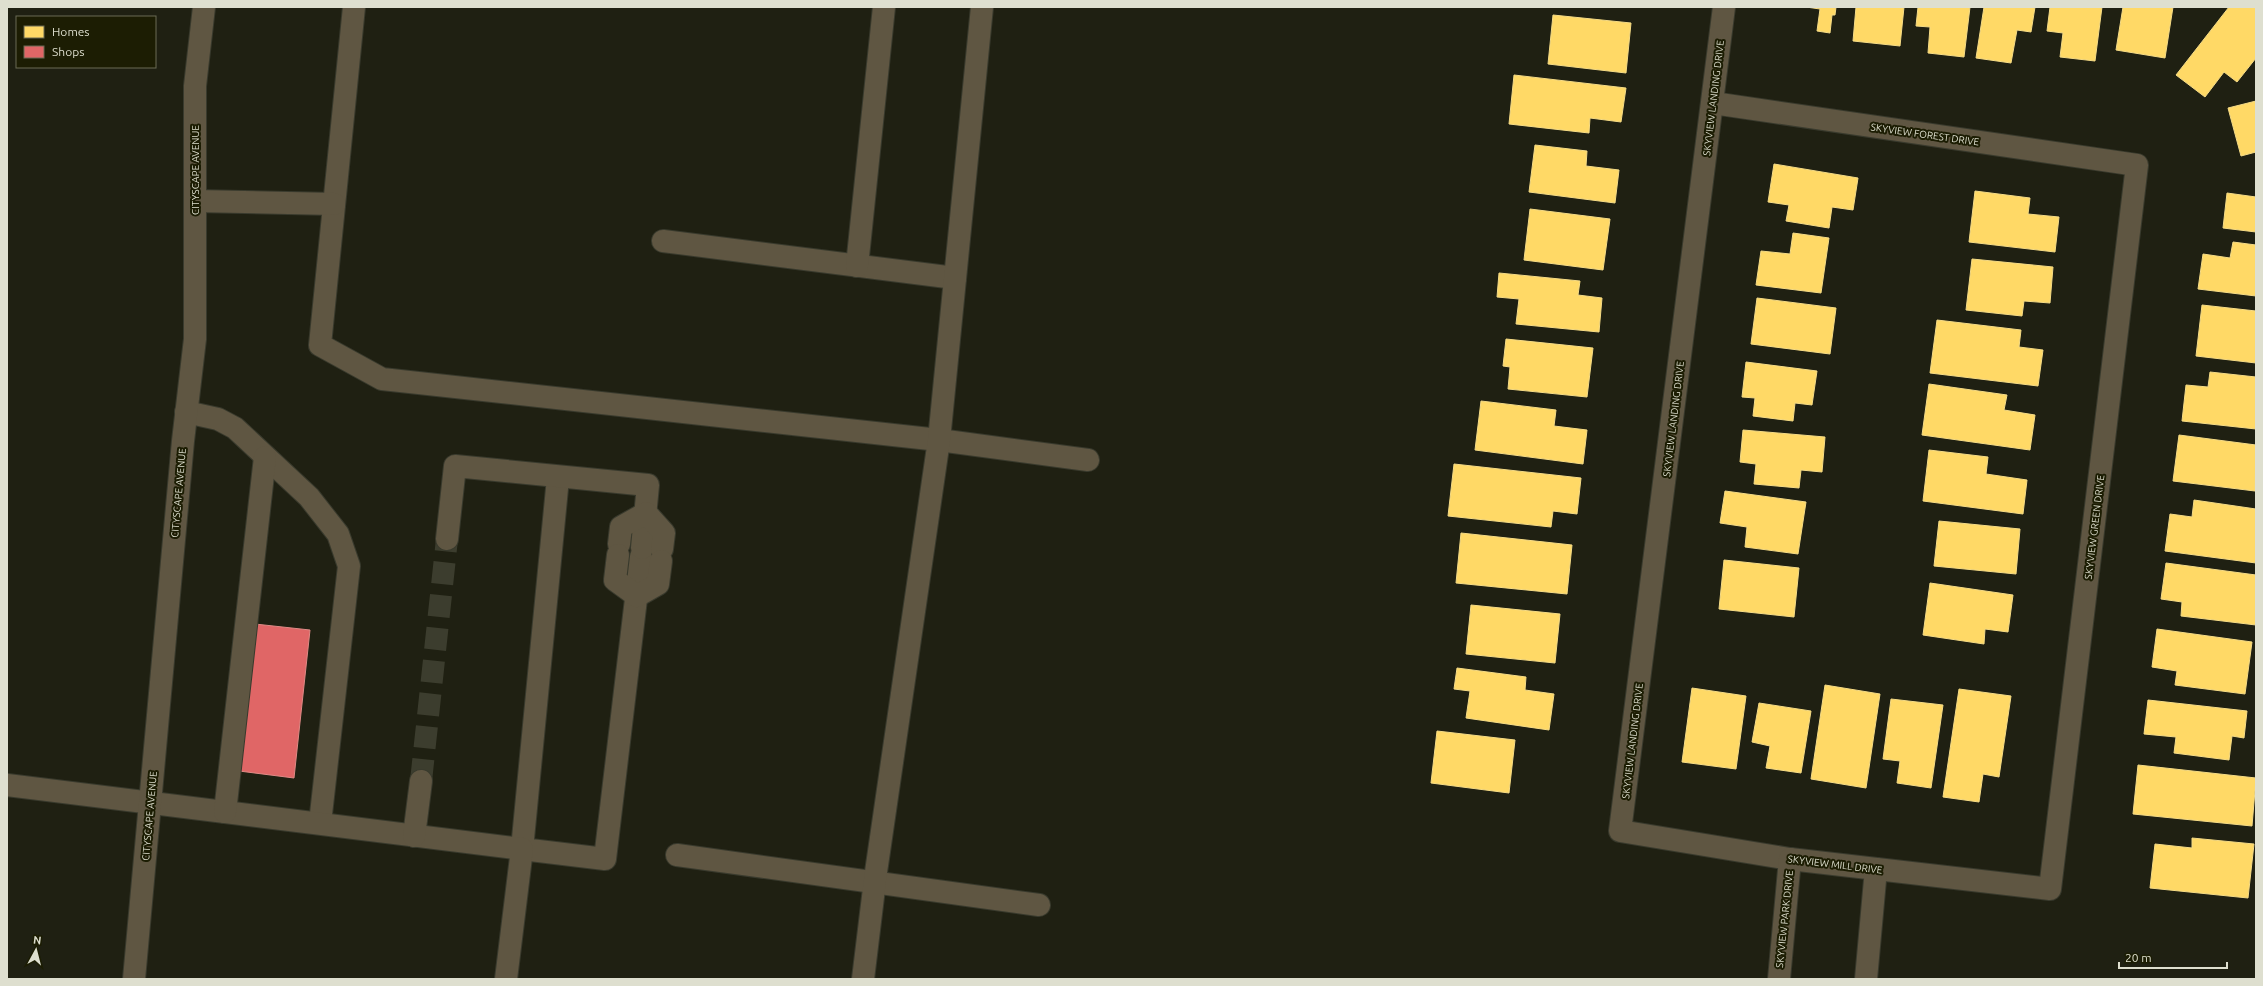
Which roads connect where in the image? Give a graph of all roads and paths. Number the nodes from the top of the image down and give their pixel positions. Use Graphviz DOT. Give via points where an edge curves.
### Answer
graph roads {
  1 [pos="204,7"];
  2 [pos="354,7"];
  3 [pos="884,7"];
  4 [pos="982,7"];
  5 [pos="1724,7"];
  6 [pos="1713,103"];
  7 [pos="2137,165"];
  8 [pos="195,201"];
  9 [pos="334,204"];
  10 [pos="663,241"];
  11 [pos="857,266"];
  12 [pos="955,278"];
  13 [pos="186,412"];
  14 [pos="939,440"];
  15 [pos="265,457"];
  16 [pos="1088,460"];
  17 [pos="558,478"];
  18 [pos="646,512"];
  19 [pos="447,539"];
  20 [pos="637,596"];
  21 [pos="421,781"];
  22 [pos="7,785"];
  23 [pos="150,802"];
  24 [pos="225,812"];
  25 [pos="320,824"];
  26 [pos="1620,831"];
  27 [pos="414,836"];
  28 [pos="522,849"];
  29 [pos="677,855"];
  30 [pos="1790,859"];
  31 [pos="1876,868"];
  32 [pos="875,881"];
  33 [pos="2050,889"];
  34 [pos="1039,905"];
  35 [pos="134,979"];
  36 [pos="506,979"];
  37 [pos="863,979"];
  38 [pos="1779,979"];
  39 [pos="1866,979"];
  1 -- 8 [label="street, CITYSCAPE AVENUE" via="195,86"];
  2 -- 9 [label="street"];
  3 -- 11 [label="street"];
  4 -- 12 [label="street"];
  5 -- 6 [label="street, SKYVIEW LANDING DRIVE"];
  6 -- 7 [label="street, SKYVIEW FOREST DRIVE"];
  6 -- 26 [label="street, SKYVIEW LANDING DRIVE"];
  7 -- 33 [label="street, SKYVIEW GREEN DRIVE"];
  8 -- 9 [label="street"];
  8 -- 13 [label="street, CITYSCAPE AVENUE" via="195,339"];
  9 -- 14 [label="street" via="320,344 382,379"];
  10 -- 11 [label="street"];
  11 -- 12 [label="street"];
  12 -- 14 [label="street"];
  13 -- 15 [label="street" via="218,419 235,428"];
  13 -- 23 [label="street, CITYSCAPE AVENUE"];
  14 -- 16 [label="street"];
  14 -- 32 [label="street"];
  15 -- 24 [label="street"];
  15 -- 25 [label="street" via="309,497 338,534 349,566"];
  17 -- 18 [label="street" via="648,485"];
  17 -- 19 [label="street" via="455,466"];
  17 -- 28 [label="street"];
  18 -- 20 [label="street" via="652,554"];
  18 -- 20 [label="street" via="621,527 615,580"];
  20 -- 28 [label="street" via="605,859"];
  21 -- 27 [label="street"];
  22 -- 23 [label="street"];
  23 -- 24 [label="street"];
  23 -- 35 [label="street, CITYSCAPE AVENUE"];
  24 -- 25 [label="street"];
  25 -- 27 [label="street"];
  26 -- 30 [label="street, SKYVIEW MILL DRIVE"];
  27 -- 28 [label="street"];
  28 -- 36 [label="street"];
  29 -- 32 [label="street"];
  30 -- 31 [label="street, SKYVIEW MILL DRIVE"];
  30 -- 38 [label="street, SKYVIEW PARK DRIVE"];
  31 -- 33 [label="street, SKYVIEW MILL DRIVE"];
  31 -- 39 [label="street"];
  32 -- 34 [label="street"];
  32 -- 37 [label="street"];
}
